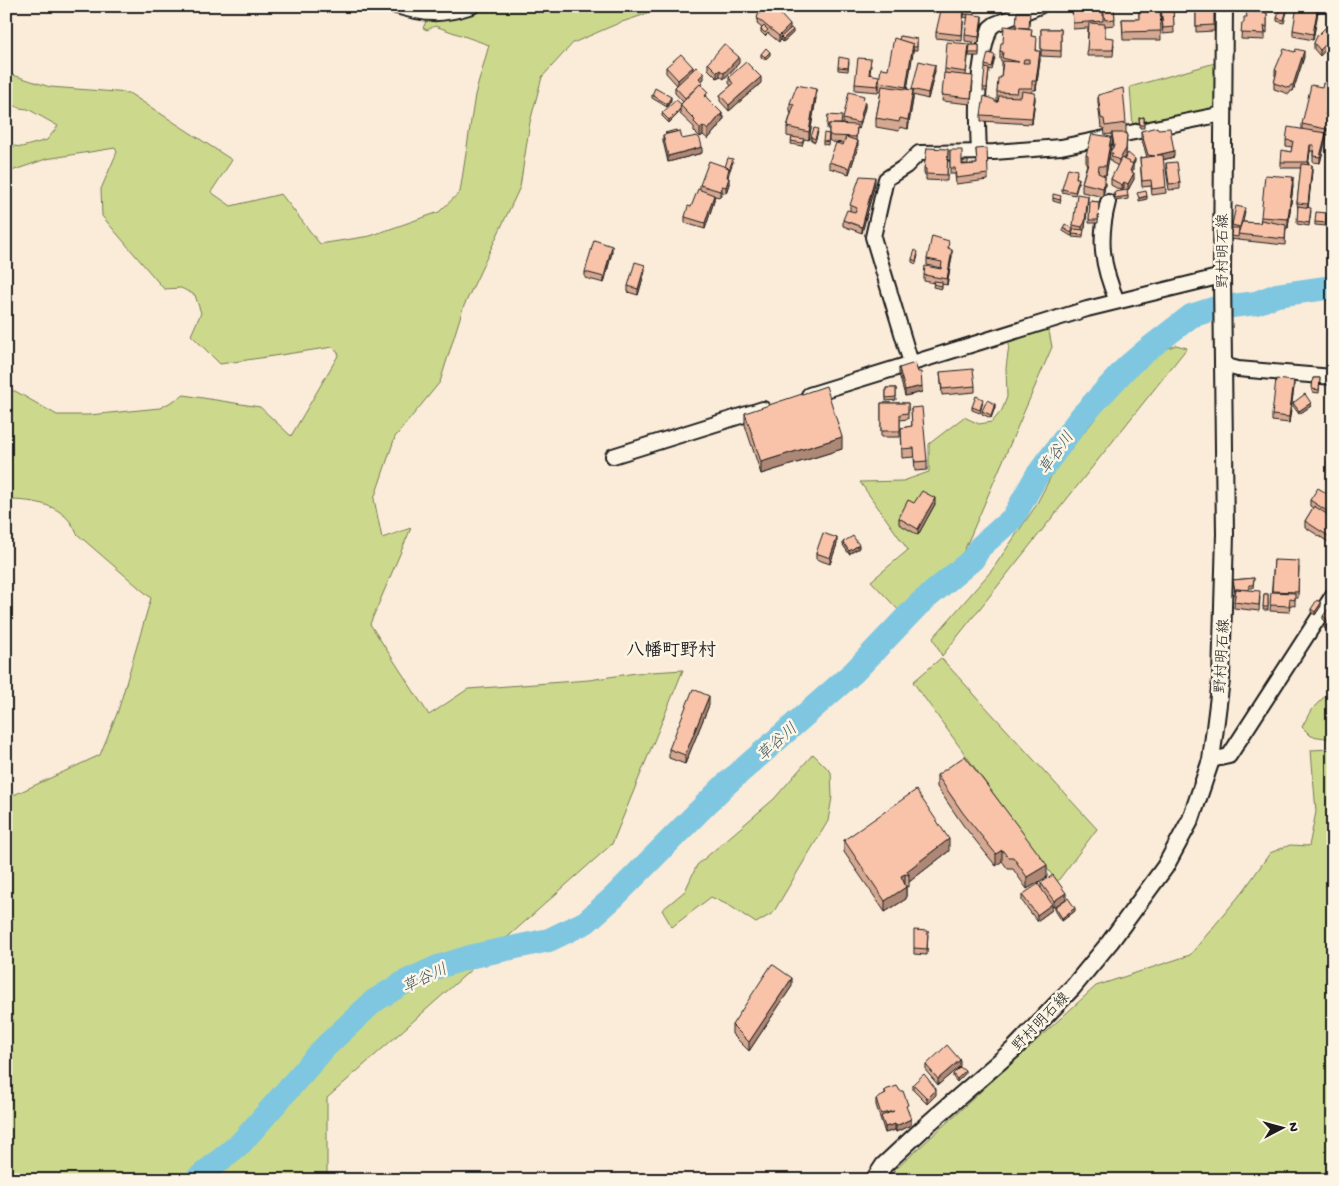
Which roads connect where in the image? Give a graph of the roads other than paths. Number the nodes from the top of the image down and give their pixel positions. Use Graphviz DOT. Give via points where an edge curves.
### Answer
graph roads {
  1 [pos="396,6"];
  2 [pos="472,6"];
  3 [pos="1040,6"];
  4 [pos="1224,6"];
  5 [pos="1223,114"];
  6 [pos="979,152"];
  7 [pos="1108,202"];
  8 [pos="1222,280"];
  9 [pos="1117,302"];
  10 [pos="911,363"];
  11 [pos="1223,365"];
  12 [pos="1333,377"];
  13 [pos="799,398"];
  14 [pos="781,404"];
  15 [pos="613,456"];
  16 [pos="1333,595"];
  17 [pos="1211,760"];
  18 [pos="874,1180"];
  1 -- 2 [label="street" via="425,14"];
  3 -- 6 [label="street" via="990,28 981,66 977,112"];
  4 -- 5 [label="main road, 野村明石線"];
  5 -- 6 [label="street" via="1060,147"];
  5 -- 8 [label="main road, 野村明石線"];
  6 -- 10 [label="street" via="919,152 906,166 886,179 872,236"];
  7 -- 9 [label="street" via="1102,252"];
  8 -- 9 [label="street"];
  8 -- 11 [label="main road, 野村明石線"];
  9 -- 10 [label="street"];
  10 -- 13 [label="street"];
  11 -- 12 [label="street"];
  11 -- 17 [label="main road, 野村明石線" via="1225,534 1221,680"];
  14 -- 15 [label="street"];
  16 -- 17 [label="street" via="1229,756"];
  17 -- 18 [label="main road, 野村明石線" via="1191,819 1165,867 1110,942 1073,987 1014,1049 884,1165"];
}
